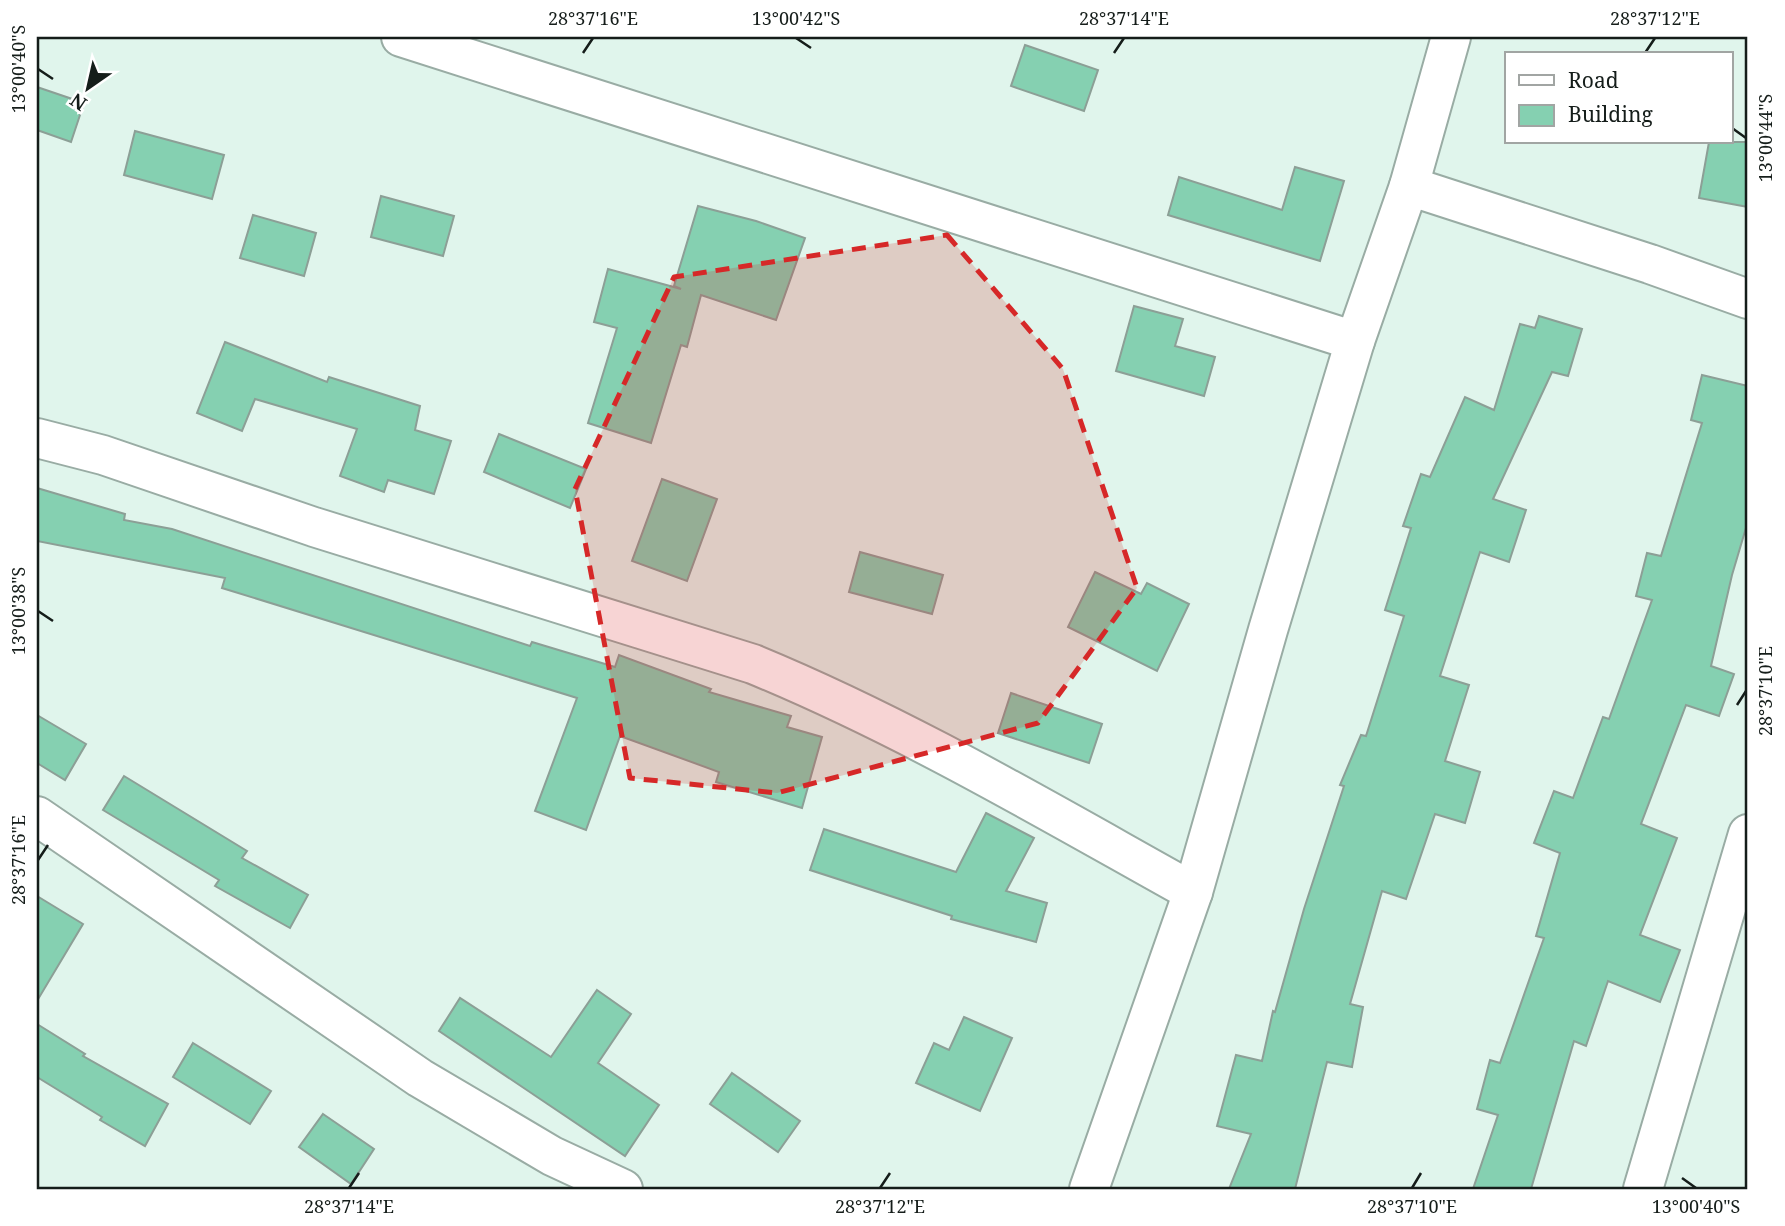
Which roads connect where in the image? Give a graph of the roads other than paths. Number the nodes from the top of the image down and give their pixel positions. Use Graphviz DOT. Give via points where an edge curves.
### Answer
graph roads {
  1 [pos="401,37"];
  2 [pos="1451,37"];
  3 [pos="1409,186"];
  4 [pos="1748,299"];
  5 [pos="1355,341"];
  6 [pos="37,438"];
  7 [pos="37,816"];
  8 [pos="1748,834"];
  9 [pos="1193,892"];
  10 [pos="623,1189"];
  11 [pos="1089,1189"];
  12 [pos="1643,1189"];
  1 -- 5 [label="street"];
  2 -- 3 [label="street"];
  3 -- 4 [label="street"];
  3 -- 5 [label="street"];
  5 -- 9 [label="street"];
  6 -- 9 [label="street" via="103,455 314,527 753,664 818,691 980,774"];
  7 -- 10 [label="street" via="420,1078 552,1156"];
  8 -- 12 [label="street"];
  9 -- 11 [label="street"];
}
